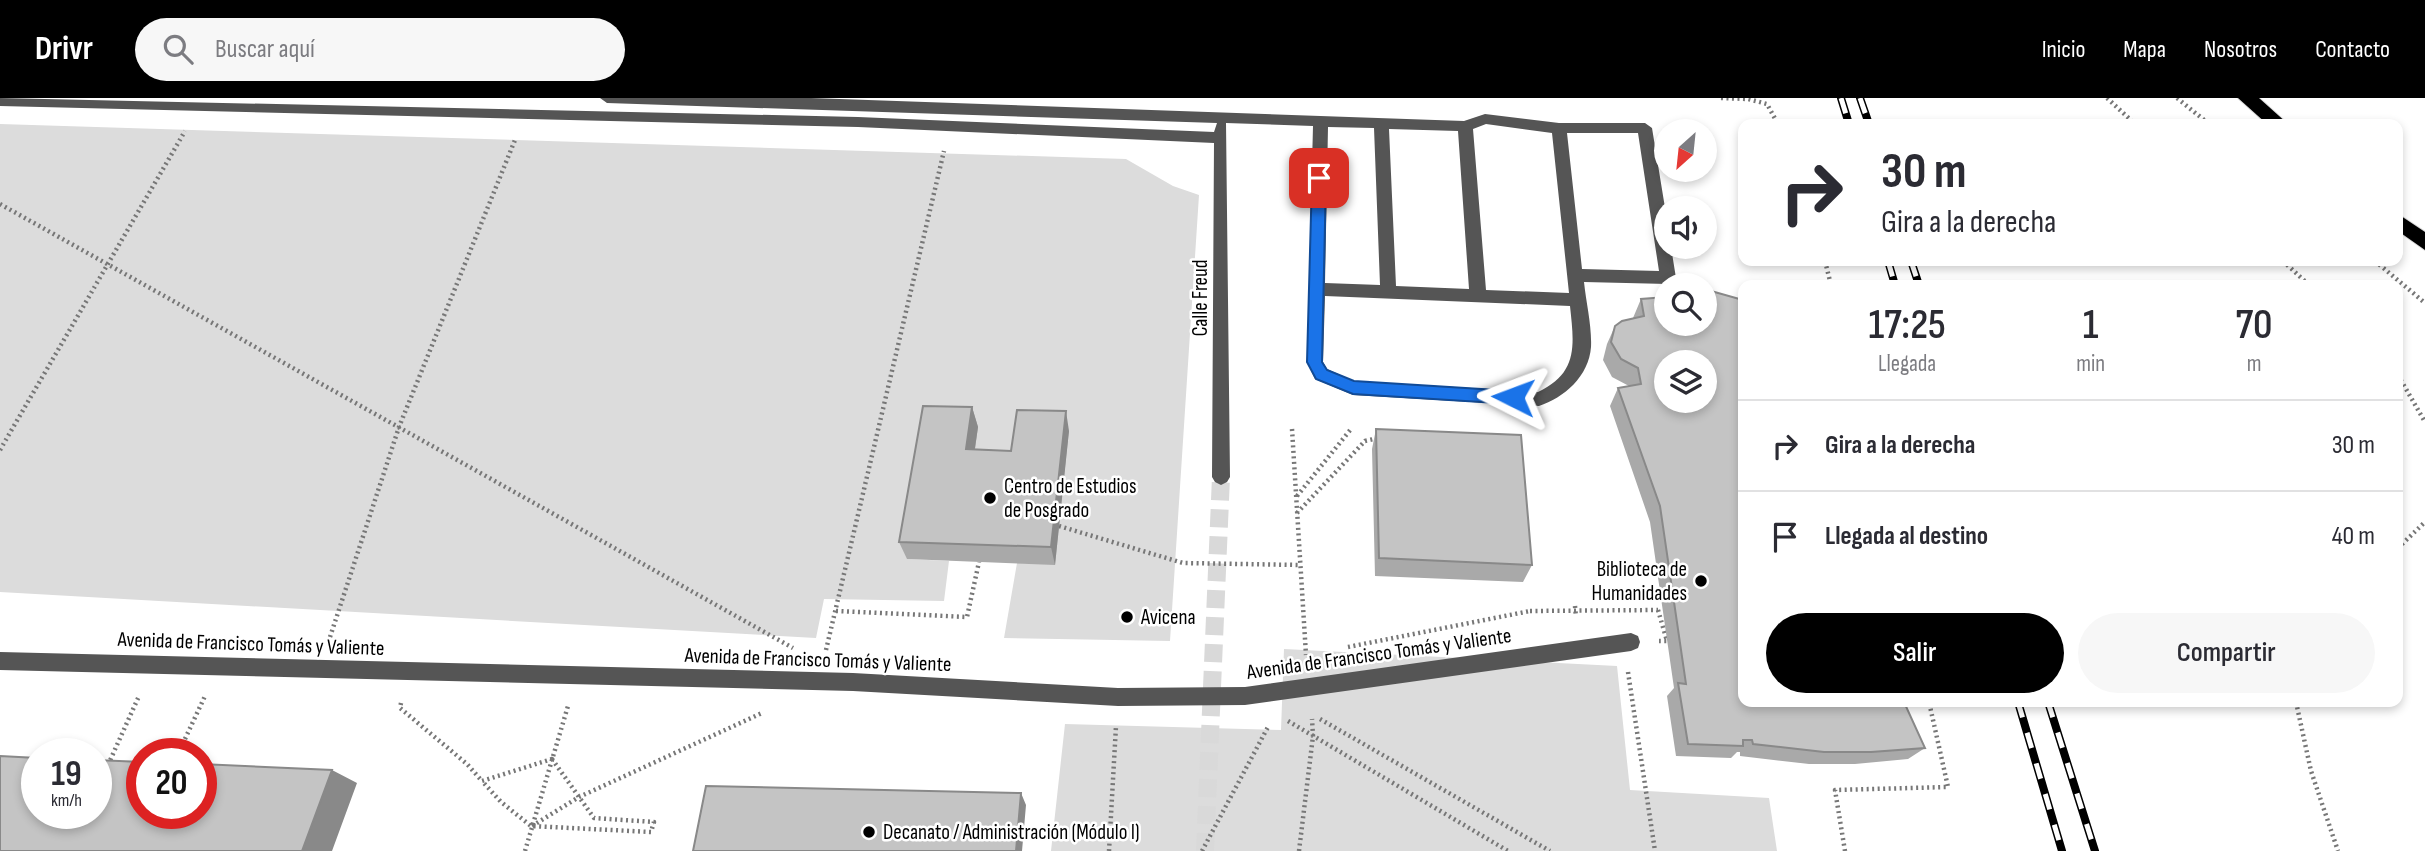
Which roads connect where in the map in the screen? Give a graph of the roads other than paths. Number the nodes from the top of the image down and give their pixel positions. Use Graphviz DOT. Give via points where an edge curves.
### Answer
graph roads {
  1 [pos="607,98"];
  2 [pos="2247,98"];
  3 [pos="655,99"];
  4 [pos="0,101"];
  5 [pos="918,102"];
  6 [pos="1222,118"];
  7 [pos="2273,119"];
  8 [pos="1321,123"];
  9 [pos="913,125"];
  10 [pos="1381,125"];
  11 [pos="1465,126"];
  12 [pos="1559,128"];
  13 [pos="1221,138"];
  14 [pos="2403,225"];
  15 [pos="2425,243"];
  16 [pos="1575,275"];
  17 [pos="1317,289"];
  18 [pos="1388,292"];
  19 [pos="1478,295"];
  20 [pos="1578,300"];
  21 [pos="1221,477"];
  22 [pos="1627,643"];
  23 [pos="0,661"];
  1 -- 3 [label="street"];
  2 -- 7 [label="highway"];
  3 -- 5 [label="street"];
  4 -- 9 [label="street"];
  5 -- 6 [label="street"];
  5 -- 9 [label="street"];
  6 -- 8 [label="street"];
  6 -- 13 [label="street, Calle Freud"];
  8 -- 10 [label="street"];
  8 -- 17 [label="street"];
  9 -- 13 [label="street"];
  10 -- 11 [label="street"];
  10 -- 18 [label="street"];
  11 -- 12 [label="street" via="1485,119"];
  11 -- 19 [label="street"];
  12 -- 16 [label="street"];
  12 -- 16 [label="street" via="1645,128 1668,278"];
  13 -- 21 [label="street, Calle Freud"];
  14 -- 15 [label="highway"];
  16 -- 20 [label="street"];
  17 -- 18 [label="street"];
  17 -- 20 [label="street" via="1315,362 1321,374 1353,388 1539,399 1558,391 1573,377 1583,349"];
  18 -- 19 [label="street"];
  19 -- 20 [label="street"];
  22 -- 23 [label="street, Avenida de Francisco Tomás y Valiente" via="1245,696 1118,697 853,682"];
}
